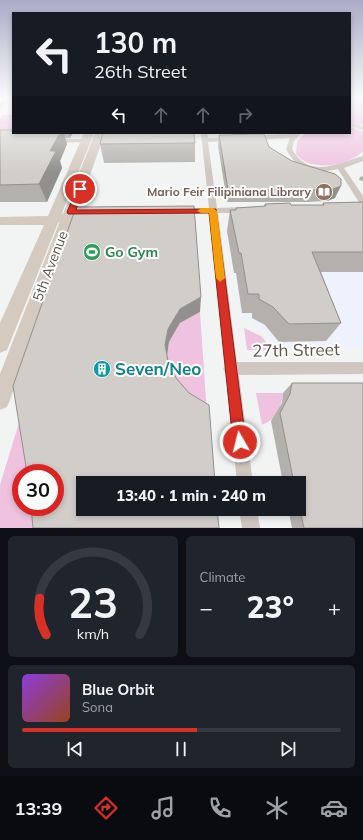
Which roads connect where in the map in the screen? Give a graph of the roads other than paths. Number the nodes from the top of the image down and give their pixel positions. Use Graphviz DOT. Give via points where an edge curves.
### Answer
graph roads {
  1 [pos="351,124"];
  2 [pos="363,128"];
  3 [pos="100,134"];
  4 [pos="296,135"];
  5 [pos="204,136"];
  6 [pos="88,137"];
  7 [pos="47,141"];
  8 [pos="363,158"];
  9 [pos="340,167"];
  10 [pos="361,206"];
  11 [pos="252,210"];
  12 [pos="0,211"];
  13 [pos="170,211"];
  14 [pos="213,211"];
  15 [pos="74,213"];
  16 [pos="54,215"];
  17 [pos="0,221"];
  18 [pos="0,344"];
  19 [pos="363,368"];
  20 [pos="230,369"];
  21 [pos="0,400"];
  22 [pos="244,476"];
  23 [pos="249,516"];
  24 [pos="251,528"];
  1 -- 2 [label="street"];
  3 -- 15 [label="main road, 5th Avenue"];
  4 -- 5 [label="street" via="241,138"];
  4 -- 9 [label="street" via="289,149 299,164 314,168"];
  5 -- 14 [label="street"];
  6 -- 7 [label="street"];
  6 -- 16 [label="main road, 5th Avenue"];
  8 -- 9 [label="street"];
  9 -- 10 [label="street"];
  11 -- 14 [label="street"];
  12 -- 16 [label="main road"];
  13 -- 14 [label="street"];
  14 -- 20 [label="street"];
  15 -- 16 [label="main road"];
  15 -- 21 [label="main road, 5th Avenue"];
  16 -- 17 [label="main road"];
  16 -- 18 [label="main road, 5th Avenue"];
  19 -- 20 [label="street, 27th Street"];
  20 -- 22 [label="street"];
  23 -- 24 [label="street"];
}
